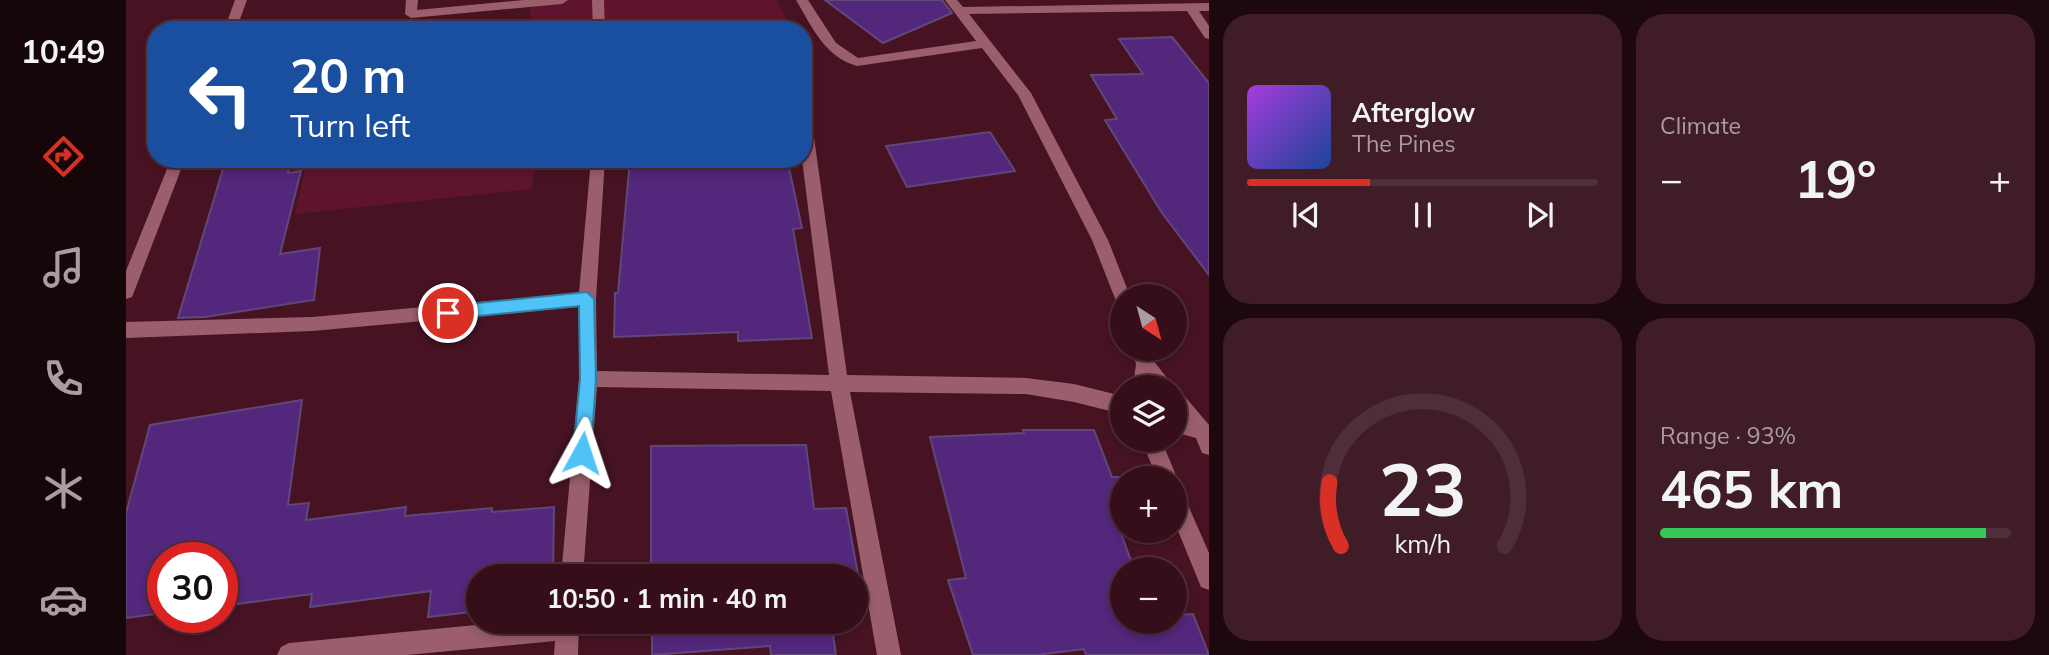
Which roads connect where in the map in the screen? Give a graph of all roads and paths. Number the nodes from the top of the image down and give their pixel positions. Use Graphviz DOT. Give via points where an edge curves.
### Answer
graph roads {
  1 [pos="241,0"];
  2 [pos="412,0"];
  3 [pos="562,0"];
  4 [pos="598,0"];
  5 [pos="802,0"];
  6 [pos="955,6"];
  7 [pos="1209,7"];
  8 [pos="1190,8"];
  9 [pos="233,21"];
  10 [pos="599,21"];
  11 [pos="1209,35"];
  12 [pos="987,43"];
  13 [pos="174,168"];
  14 [pos="597,168"];
  15 [pos="811,168"];
  16 [pos="1117,284"];
  17 [pos="126,292"];
  18 [pos="587,299"];
  19 [pos="126,330"];
  20 [pos="588,379"];
  21 [pos="839,382"];
  22 [pos="1110,402"];
  23 [pos="1187,413"];
  24 [pos="1187,428"];
  25 [pos="1207,436"];
  26 [pos="1187,527"];
  27 [pos="573,564"];
  28 [pos="1209,579"];
  29 [pos="484,634"];
  30 [pos="567,634"];
  31 [pos="289,655"];
  32 [pos="566,655"];
  33 [pos="889,655"];
  1 -- 9 [label="street"];
  2 -- 3 [label="street" via="411,15"];
  4 -- 10 [label="street"];
  5 -- 12 [label="street" via="838,55 857,62"];
  6 -- 8 [label="street"];
  6 -- 12 [label="street"];
  7 -- 8 [label="street"];
  8 -- 11 [label="street"];
  12 -- 16 [label="street" via="1049,136"];
  13 -- 17 [label="street"];
  14 -- 18 [label="street"];
  15 -- 21 [label="street"];
  18 -- 19 [label="street" via="312,324"];
  18 -- 20 [label="street"];
  20 -- 21 [label="street"];
  20 -- 27 [label="street"];
  21 -- 22 [label="street" via="1026,386"];
  21 -- 33 [label="street"];
  23 -- 25 [label="street"];
  24 -- 25 [label="street"];
  26 -- 28 [label="street"];
  29 -- 31 [label="street"];
  30 -- 32 [label="street"];
}
